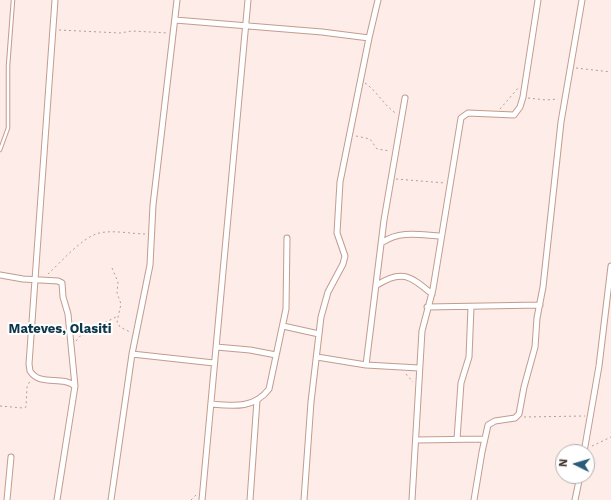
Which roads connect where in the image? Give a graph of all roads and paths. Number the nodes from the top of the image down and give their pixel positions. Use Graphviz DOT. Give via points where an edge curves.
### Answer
graph roads {
  1 [pos="13,0"];
  2 [pos="55,0"];
  3 [pos="177,0"];
  4 [pos="248,0"];
  5 [pos="378,0"];
  6 [pos="538,0"];
  7 [pos="582,0"];
  8 [pos="175,20"];
  9 [pos="246,26"];
  10 [pos="53,30"];
  11 [pos="174,33"];
  12 [pos="369,38"];
  13 [pos="570,68"];
  14 [pos="611,72"];
  15 [pos="361,80"];
  16 [pos="526,80"];
  17 [pos="523,97"];
  18 [pos="405,98"];
  19 [pos="565,99"];
  20 [pos="494,115"];
  21 [pos="402,118"];
  22 [pos="349,136"];
  23 [pos="0,150"];
  24 [pos="396,154"];
  25 [pos="392,174"];
  26 [pos="449,183"];
  27 [pos="152,235"];
  28 [pos="441,236"];
  29 [pos="287,238"];
  30 [pos="382,242"];
  31 [pos="611,266"];
  32 [pos="112,268"];
  33 [pos="0,275"];
  34 [pos="36,280"];
  35 [pos="42,280"];
  36 [pos="377,285"];
  37 [pos="432,294"];
  38 [pos="540,305"];
  39 [pos="428,307"];
  40 [pos="471,307"];
  41 [pos="118,316"];
  42 [pos="283,326"];
  43 [pos="319,334"];
  44 [pos="136,335"];
  45 [pos="216,346"];
  46 [pos="72,348"];
  47 [pos="132,354"];
  48 [pos="276,355"];
  49 [pos="317,357"];
  50 [pos="214,363"];
  51 [pos="366,365"];
  52 [pos="400,367"];
  53 [pos="419,368"];
  54 [pos="35,376"];
  55 [pos="75,386"];
  56 [pos="418,389"];
  57 [pos="257,400"];
  58 [pos="211,404"];
  59 [pos="0,406"];
  60 [pos="590,416"];
  61 [pos="518,417"];
  62 [pos="611,436"];
  63 [pos="457,439"];
  64 [pos="484,439"];
  65 [pos="416,440"];
  66 [pos="585,444"];
  67 [pos="595,445"];
  68 [pos="11,457"];
  69 [pos="578,484"];
  70 [pos="7,500"];
  71 [pos="57,500"];
  72 [pos="111,500"];
  73 [pos="202,500"];
  74 [pos="250,500"];
  75 [pos="304,500"];
  76 [pos="412,500"];
  77 [pos="474,500"];
  78 [pos="575,500"];
  1 -- 23 [label="lane" via="8,66 8,128"];
  2 -- 10 [label="street"];
  3 -- 8 [label="street"];
  4 -- 9 [label="street"];
  5 -- 12 [label="street"];
  6 -- 16 [label="street"];
  7 -- 13 [label="street"];
  8 -- 9 [label="street"];
  8 -- 11 [label="street"];
  9 -- 12 [label="street"];
  9 -- 45 [label="street"];
  10 -- 11 [label="path" via="120,34 132,31"];
  10 -- 34 [label="street"];
  11 -- 27 [label="street" via="153,205"];
  12 -- 15 [label="street"];
  13 -- 14 [label="path"];
  13 -- 19 [label="street"];
  15 -- 21 [label="path" via="376,91"];
  15 -- 22 [label="street"];
  16 -- 17 [label="street"];
  16 -- 20 [label="path"];
  17 -- 19 [label="path" via="540,100"];
  17 -- 20 [label="street" via="514,115"];
  18 -- 21 [label="street"];
  19 -- 38 [label="street"];
  20 -- 26 [label="street" via="468,113 462,116"];
  21 -- 24 [label="street"];
  22 -- 24 [label="path" via="368,138 377,149"];
  22 -- 43 [label="street" via="340,182 336,224 345,256 324,304"];
  24 -- 25 [label="street"];
  25 -- 26 [label="path" via="396,179"];
  25 -- 30 [label="street"];
  26 -- 28 [label="street"];
  27 -- 35 [label="path" via="113,232 96,234 68,254"];
  27 -- 44 [label="street" via="150,265"];
  28 -- 30 [label="street" via="400,234 390,236"];
  28 -- 37 [label="street"];
  29 -- 42 [label="street" via="287,292"];
  30 -- 36 [label="street"];
  31 -- 60 [label="street"];
  32 -- 41 [label="path" via="118,282"];
  33 -- 34 [label="street"];
  34 -- 35 [label="street"];
  34 -- 54 [label="street" via="30,364 30,371"];
  35 -- 46 [label="street" via="62,283"];
  36 -- 37 [label="street" via="398,275 408,278"];
  36 -- 51 [label="street"];
  37 -- 39 [label="street"];
  38 -- 40 [label="street"];
  38 -- 61 [label="street" via="535,347"];
  39 -- 40 [label="street"];
  39 -- 53 [label="street" via="422,331"];
  40 -- 63 [label="street" via="469,357 461,383"];
  41 -- 44 [label="path" via="120,328"];
  41 -- 46 [label="path" via="82,334"];
  42 -- 43 [label="street"];
  42 -- 48 [label="street"];
  43 -- 49 [label="street"];
  44 -- 47 [label="street"];
  45 -- 48 [label="street"];
  45 -- 50 [label="street"];
  46 -- 55 [label="street"];
  47 -- 50 [label="street"];
  47 -- 72 [label="street"];
  48 -- 57 [label="street" via="269,389"];
  49 -- 51 [label="street"];
  49 -- 75 [label="street"];
  50 -- 58 [label="street"];
  51 -- 52 [label="street"];
  52 -- 53 [label="street"];
  52 -- 56 [label="path"];
  53 -- 56 [label="street"];
  54 -- 55 [label="street" via="44,380 67,381"];
  54 -- 59 [label="path" via="28,384 26,407"];
  55 -- 71 [label="street"];
  56 -- 65 [label="street"];
  57 -- 58 [label="street" via="238,406"];
  57 -- 74 [label="street"];
  58 -- 73 [label="street"];
  60 -- 61 [label="path"];
  60 -- 66 [label="street"];
  61 -- 64 [label="street" via="490,423"];
  62 -- 67 [label="path"];
  63 -- 64 [label="street"];
  63 -- 65 [label="street"];
  64 -- 77 [label="street"];
  65 -- 76 [label="street"];
  68 -- 70 [label="street"];
  69 -- 78 [label="street"];
}
